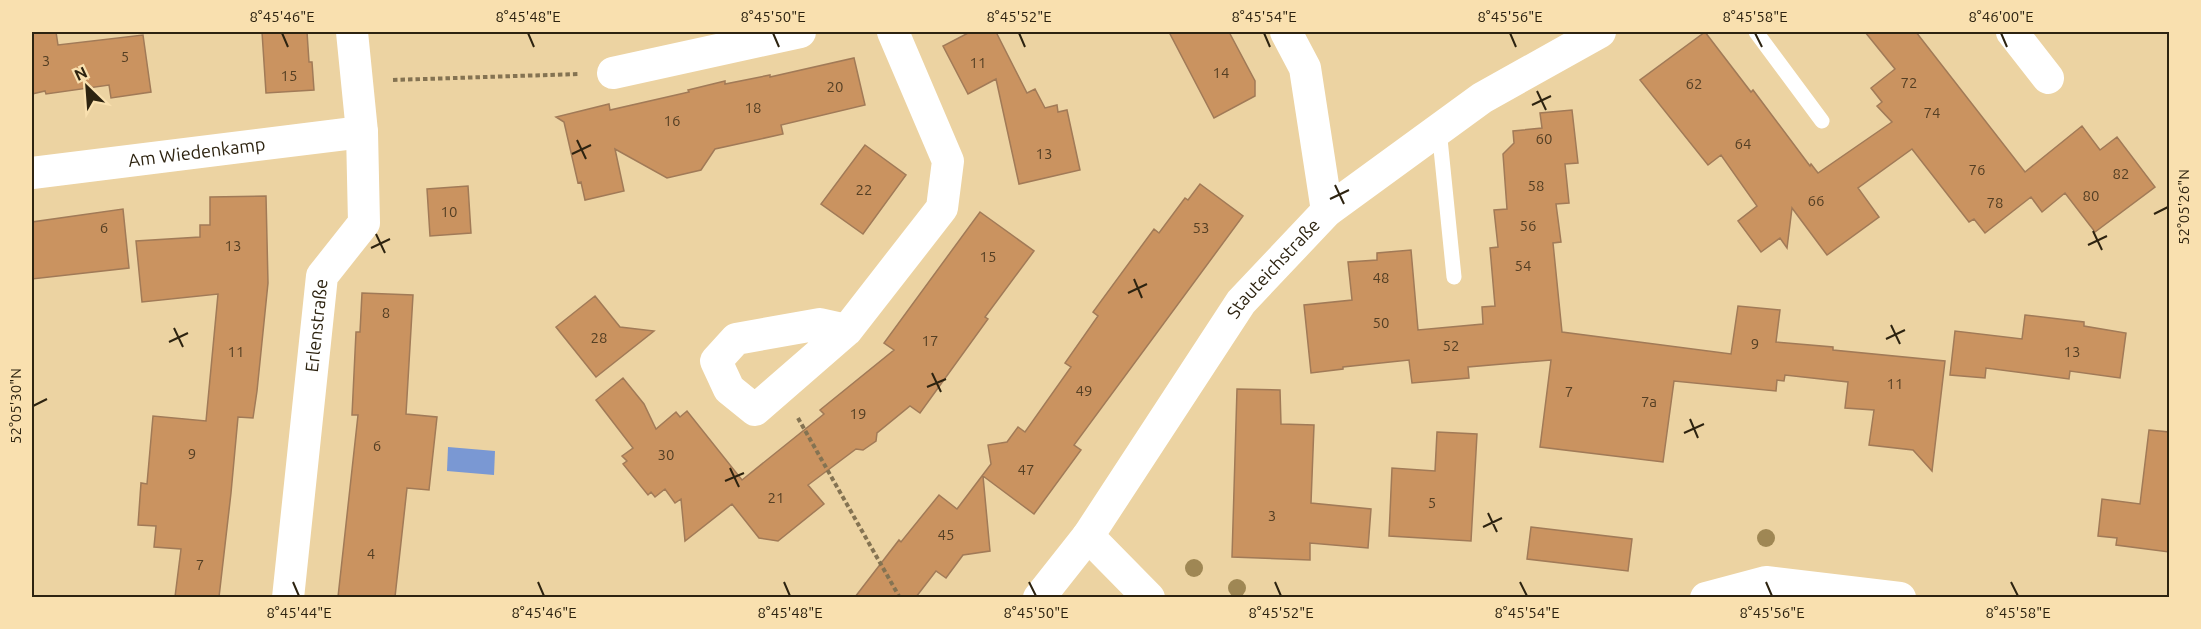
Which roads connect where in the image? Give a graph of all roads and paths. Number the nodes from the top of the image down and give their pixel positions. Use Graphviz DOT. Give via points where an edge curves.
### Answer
graph roads {
  1 [pos="352,32"];
  2 [pos="800,32"];
  3 [pos="893,32"];
  4 [pos="1286,32"];
  5 [pos="1600,32"];
  6 [pos="1756,32"];
  7 [pos="2012,32"];
  8 [pos="613,73"];
  9 [pos="2048,78"];
  10 [pos="357,81"];
  11 [pos="1822,121"];
  12 [pos="1439,129"];
  13 [pos="362,132"];
  14 [pos="32,173"];
  15 [pos="1327,211"];
  16 [pos="1454,277"];
  17 [pos="847,330"];
  18 [pos="780,390"];
  19 [pos="1088,536"];
  20 [pos="288,597"];
  21 [pos="900,597"];
  22 [pos="1039,597"];
  23 [pos="1149,597"];
  24 [pos="1706,597"];
  25 [pos="1900,597"];
  1 -- 10 [label="street, Erlenstraße"];
  2 -- 8 [label="street"];
  3 -- 17 [label="street" via="948,161 942,208"];
  4 -- 15 [label="street" via="1305,68"];
  5 -- 12 [label="street, Stauteichstraße" via="1482,98"];
  6 -- 11 [label="lane"];
  7 -- 9 [label="street"];
  8 -- 10 [label="path"];
  10 -- 13 [label="street, Erlenstraße"];
  12 -- 15 [label="street, Stauteichstraße"];
  12 -- 16 [label="lane"];
  13 -- 14 [label="street, Am Wiedenkamp"];
  13 -- 20 [label="street, Erlenstraße" via="364,223 322,276"];
  15 -- 19 [label="street, Stauteichstraße" via="1241,302"];
  17 -- 18 [label="street"];
  17 -- 18 [label="street" via="820,324 736,339 716,361 729,389 755,410"];
  18 -- 21 [label="path"];
  19 -- 22 [label="street, Stauteichstraße"];
  19 -- 23 [label="street"];
  24 -- 25 [label="street" via="1766,582"];
}
